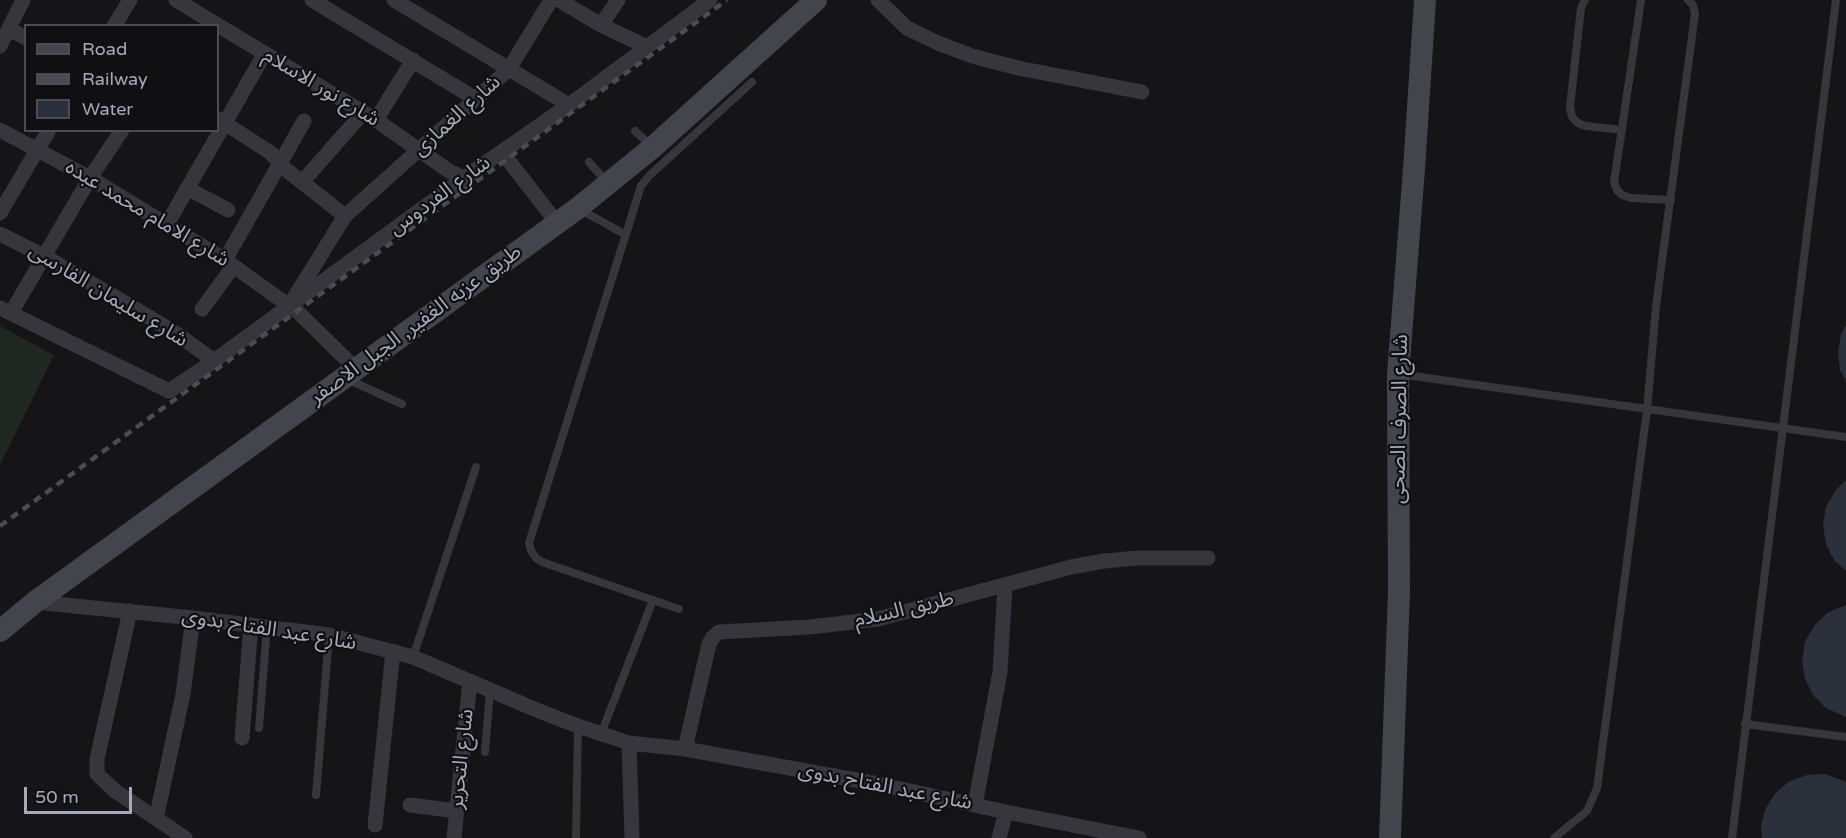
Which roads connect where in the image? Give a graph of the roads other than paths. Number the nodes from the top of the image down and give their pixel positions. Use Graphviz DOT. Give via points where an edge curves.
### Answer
graph roads {
  1 [pos="24,0"];
  2 [pos="130,0"];
  3 [pos="176,0"];
  4 [pos="312,0"];
  5 [pos="394,0"];
  6 [pos="551,0"];
  7 [pos="559,0"];
  8 [pos="618,0"];
  9 [pos="710,0"];
  10 [pos="816,0"];
  11 [pos="878,0"];
  12 [pos="1425,0"];
  13 [pos="1585,0"];
  14 [pos="1641,0"];
  15 [pos="1688,0"];
  16 [pos="1836,0"];
  17 [pos="196,20"];
  18 [pos="115,24"];
  19 [pos="601,25"];
  20 [pos="9,29"];
  21 [pos="219,31"];
  22 [pos="24,37"];
  23 [pos="0,46"];
  24 [pos="647,47"];
  25 [pos="265,53"];
  26 [pos="413,60"];
  27 [pos="509,69"];
  28 [pos="752,82"];
  29 [pos="1142,92"];
  30 [pos="476,99"];
  31 [pos="569,105"];
  32 [pos="370,116"];
  33 [pos="220,121"];
  34 [pos="303,121"];
  35 [pos="0,130"];
  36 [pos="1622,130"];
  37 [pos="635,131"];
  38 [pos="48,132"];
  39 [pos="121,132"];
  40 [pos="215,132"];
  41 [pos="652,148"];
  42 [pos="420,149"];
  43 [pos="37,150"];
  44 [pos="502,152"];
  45 [pos="589,162"];
  46 [pos="279,164"];
  47 [pos="90,178"];
  48 [pos="464,178"];
  49 [pos="302,182"];
  50 [pos="608,184"];
  51 [pos="187,188"];
  52 [pos="1671,200"];
  53 [pos="578,208"];
  54 [pos="228,210"];
  55 [pos="0,213"];
  56 [pos="345,216"];
  57 [pos="557,223"];
  58 [pos="167,224"];
  59 [pos="0,234"];
  60 [pos="626,235"];
  61 [pos="44,256"];
  62 [pos="229,263"];
  63 [pos="290,305"];
  64 [pos="202,309"];
  65 [pos="5,311"];
  66 [pos="214,361"];
  67 [pos="349,373"];
  68 [pos="1398,374"];
  69 [pos="402,404"];
  70 [pos="1647,410"];
  71 [pos="1782,429"];
  72 [pos="1846,437"];
  73 [pos="476,467"];
  74 [pos="1208,558"];
  75 [pos="1005,585"];
  76 [pos="652,600"];
  77 [pos="35,602"];
  78 [pos="679,609"];
  79 [pos="130,611"];
  80 [pos="193,618"];
  81 [pos="251,625"];
  82 [pos="267,627"];
  83 [pos="0,631"];
  84 [pos="329,635"];
  85 [pos="393,651"];
  86 [pos="413,657"];
  87 [pos="470,681"];
  88 [pos="490,690"];
  89 [pos="1745,724"];
  90 [pos="578,726"];
  91 [pos="259,728"];
  92 [pos="601,734"];
  93 [pos="1846,737"];
  94 [pos="242,738"];
  95 [pos="629,743"];
  96 [pos="685,749"];
  97 [pos="485,752"];
  98 [pos="316,795"];
  99 [pos="410,805"];
  100 [pos="975,805"];
  101 [pos="457,811"];
  102 [pos="1006,812"];
  103 [pos="156,819"];
  104 [pos="375,825"];
  105 [pos="185,838"];
  106 [pos="454,838"];
  107 [pos="576,838"];
  108 [pos="632,838"];
  109 [pos="999,838"];
  110 [pos="1139,838"];
  111 [pos="1390,838"];
  112 [pos="1554,838"];
  113 [pos="1732,838"];
  1 -- 20 [label="street"];
  2 -- 18 [label="street"];
  3 -- 17 [label="street, شارع نور الاسلام"];
  4 -- 26 [label="street"];
  5 -- 27 [label="street"];
  6 -- 27 [label="street, شارع الغمازى"];
  7 -- 19 [label="street"];
  8 -- 19 [label="street"];
  9 -- 24 [label="street, شارع الفردوس"];
  10 -- 41 [label="street, طريق عزبه الغفير, الجبل الاصفر"];
  11 -- 29 [label="street" via="907,28 972,56"];
  12 -- 68 [label="street, شارع الصرف الصحى"];
  13 -- 36 [label="lane" via="1578,30 1572,117 1586,126"];
  14 -- 36 [label="lane"];
  15 -- 52 [label="lane" via="1695,14"];
  16 -- 71 [label="lane"];
  19 -- 24 [label="street"];
  20 -- 22 [label="street"];
  20 -- 23 [label="street"];
  21 -- 25 [label="street, شارع نور الاسلام"];
  24 -- 31 [label="street, شارع الفردوس"];
  25 -- 32 [label="street, شارع نور الاسلام"];
  25 -- 33 [label="street"];
  26 -- 30 [label="street"];
  26 -- 32 [label="street"];
  27 -- 30 [label="street, شارع الغمازى"];
  27 -- 31 [label="street"];
  28 -- 60 [label="lane" via="645,181"];
  30 -- 42 [label="street, شارع الغمازى"];
  31 -- 44 [label="street, شارع الفردوس"];
  32 -- 42 [label="street, شارع نور الاسلام"];
  32 -- 49 [label="street"];
  33 -- 46 [label="street" via="271,153"];
  34 -- 46 [label="street"];
  35 -- 43 [label="street, شارع الامام محمد عبده"];
  36 -- 52 [label="lane" via="1614,182 1617,190 1631,198"];
  37 -- 41 [label="lane"];
  38 -- 43 [label="street"];
  39 -- 47 [label="street"];
  40 -- 51 [label="street"];
  41 -- 50 [label="street, طريق عزبه الغفير, الجبل الاصفر"];
  42 -- 48 [label="street, شارع نور الاسلام"];
  42 -- 56 [label="street, شارع الغمازى"];
  43 -- 47 [label="street, شارع الامام محمد عبده"];
  43 -- 55 [label="street"];
  44 -- 48 [label="street, شارع الفردوس"];
  44 -- 57 [label="street"];
  45 -- 50 [label="lane"];
  46 -- 49 [label="street"];
  46 -- 62 [label="street"];
  47 -- 58 [label="street, شارع الامام محمد عبده"];
  47 -- 61 [label="street"];
  48 -- 63 [label="street, شارع الفردوس"];
  49 -- 56 [label="street"];
  50 -- 53 [label="street, طريق عزبه الغفير, الجبل الاصفر"];
  51 -- 54 [label="street"];
  51 -- 58 [label="street"];
  52 -- 70 [label="lane"];
  53 -- 57 [label="street, طريق عزبه الغفير, الجبل الاصفر"];
  53 -- 60 [label="lane"];
  56 -- 63 [label="street, شارع الغمازى"];
  57 -- 67 [label="street, طريق عزبه الغفير, الجبل الاصفر"];
  58 -- 62 [label="street, شارع الامام محمد عبده"];
  59 -- 61 [label="street, شارع سليمان الفارسى"];
  60 -- 76 [label="lane" via="529,543 542,562"];
  61 -- 65 [label="street"];
  61 -- 66 [label="street, شارع سليمان الفارسى" via="164,326"];
  62 -- 63 [label="street, شارع الامام محمد عبده"];
  62 -- 64 [label="street"];
  63 -- 66 [label="street, شارع الفردوس"];
  63 -- 67 [label="street, شارع الامام محمد عبده"];
  65 -- 66 [label="street, شارع الفردوس" via="169,391"];
  67 -- 69 [label="lane"];
  67 -- 77 [label="street, طريق عزبه الغفير, الجبل الاصفر"];
  68 -- 70 [label="lane"];
  68 -- 111 [label="street, شارع الصرف الصحى" via="1399,591"];
  70 -- 71 [label="lane"];
  70 -- 112 [label="lane" via="1597,788 1587,811"];
  71 -- 72 [label="lane"];
  71 -- 89 [label="lane"];
  73 -- 86 [label="lane"];
  74 -- 75 [label="street, طريق السلام" via="1104,561"];
  75 -- 96 [label="street, طريق السلام" via="878,619 719,632 709,644"];
  75 -- 100 [label="street" via="1000,672"];
  76 -- 78 [label="lane"];
  76 -- 92 [label="lane"];
  77 -- 79 [label="street, شارع عبد الفتاح بدوى"];
  77 -- 83 [label="street, طريق عزبه الغفير, الجبل الاصفر"];
  79 -- 80 [label="street, شارع عبد الفتاح بدوى"];
  79 -- 103 [label="street" via="96,767 103,780"];
  80 -- 81 [label="street, شارع عبد الفتاح بدوى"];
  80 -- 103 [label="street" via="186,675"];
  81 -- 82 [label="street, شارع عبد الفتاح بدوى"];
  81 -- 94 [label="street"];
  82 -- 84 [label="street, شارع عبد الفتاح بدوى"];
  82 -- 91 [label="lane"];
  84 -- 85 [label="street, شارع عبد الفتاح بدوى"];
  84 -- 98 [label="lane"];
  85 -- 86 [label="street, شارع عبد الفتاح بدوى"];
  85 -- 104 [label="street"];
  86 -- 87 [label="street, شارع عبد الفتاح بدوى"];
  87 -- 88 [label="street, شارع عبد الفتاح بدوى"];
  87 -- 101 [label="street, شارع التحرير"];
  88 -- 90 [label="street, شارع عبد الفتاح بدوى"];
  88 -- 97 [label="lane"];
  89 -- 93 [label="lane"];
  89 -- 113 [label="lane"];
  90 -- 92 [label="street, شارع عبد الفتاح بدوى"];
  90 -- 107 [label="lane"];
  92 -- 95 [label="street, شارع عبد الفتاح بدوى"];
  95 -- 96 [label="street, شارع عبد الفتاح بدوى"];
  95 -- 108 [label="street"];
  96 -- 100 [label="street, شارع عبد الفتاح بدوى"];
  99 -- 101 [label="street"];
  100 -- 102 [label="street, شارع عبد الفتاح بدوى"];
  101 -- 106 [label="street, شارع التحرير"];
  102 -- 109 [label="street"];
  102 -- 110 [label="street, شارع عبد الفتاح بدوى"];
  103 -- 105 [label="street"];
}
